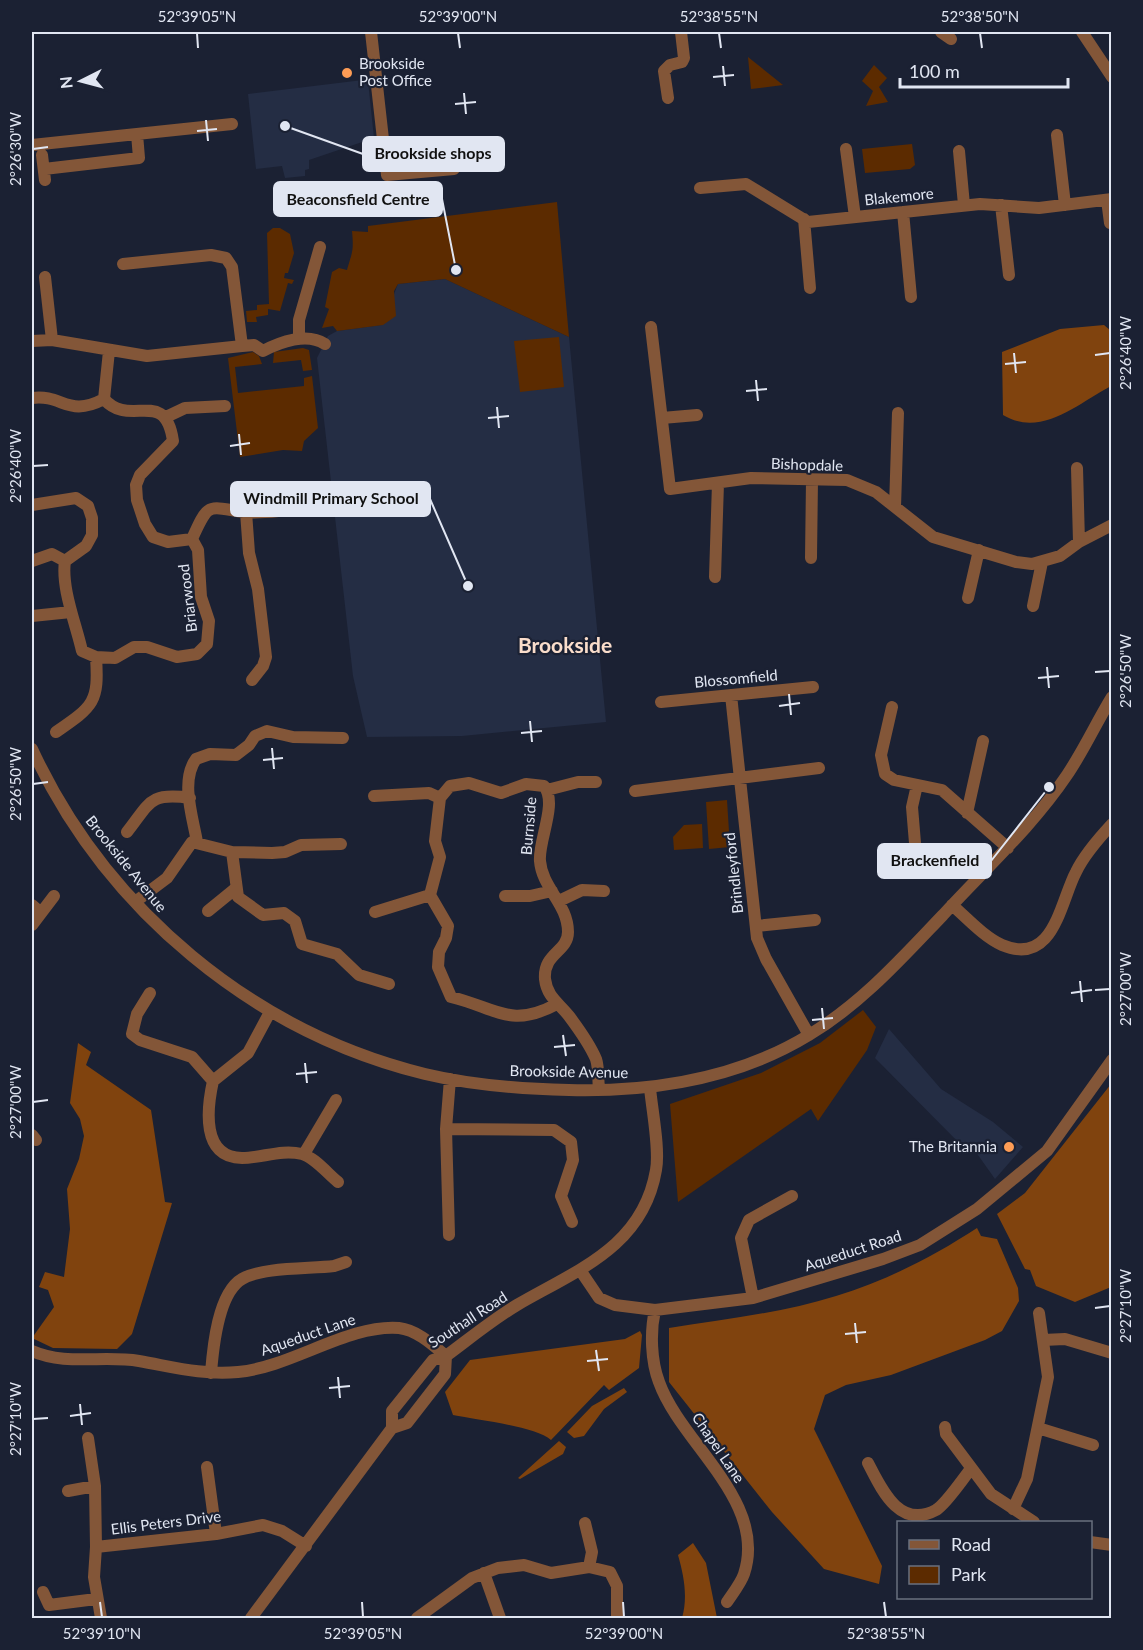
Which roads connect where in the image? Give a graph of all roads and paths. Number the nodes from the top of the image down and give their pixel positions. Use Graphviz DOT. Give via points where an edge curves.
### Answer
graph roads {
  1 [pos="371,32"];
  2 [pos="681,32"];
  3 [pos="1082,32"];
  4 [pos="1112,77"];
  5 [pos="668,98"];
  6 [pos="232,124"];
  7 [pos="137,134"];
  8 [pos="1057,135"];
  9 [pos="32,146"];
  10 [pos="846,149"];
  11 [pos="959,151"];
  12 [pos="42,155"];
  13 [pos="454,169"];
  14 [pos="700,188"];
  15 [pos="1109,200"];
  16 [pos="964,205"];
  17 [pos="1001,205"];
  18 [pos="1065,205"];
  19 [pos="903,212"];
  20 [pos="855,217"];
  21 [pos="804,219"];
  22 [pos="1110,223"];
  23 [pos="320,247"];
  24 [pos="123,264"];
  25 [pos="1009,275"];
  26 [pos="45,277"];
  27 [pos="810,288"];
  28 [pos="912,297"];
  29 [pos="651,327"];
  30 [pos="299,339"];
  31 [pos="52,340"];
  32 [pos="32,341"];
  33 [pos="325,344"];
  34 [pos="242,346"];
  35 [pos="110,351"];
  36 [pos="32,398"];
  37 [pos="104,399"];
  38 [pos="225,406"];
  39 [pos="898,413"];
  40 [pos="697,415"];
  41 [pos="166,417"];
  42 [pos="662,418"];
  43 [pos="1077,468"];
  44 [pos="812,480"];
  45 [pos="718,483"];
  46 [pos="32,505"];
  47 [pos="895,507"];
  48 [pos="291,510"];
  49 [pos="246,512"];
  50 [pos="1112,525"];
  51 [pos="192,539"];
  52 [pos="1079,542"];
  53 [pos="979,550"];
  54 [pos="811,558"];
  55 [pos="32,561"];
  56 [pos="65,561"];
  57 [pos="1042,562"];
  58 [pos="715,577"];
  59 [pos="968,598"];
  60 [pos="1034,606"];
  61 [pos="71,612"];
  62 [pos="32,616"];
  63 [pos="96,657"];
  64 [pos="252,680"];
  65 [pos="813,687"];
  66 [pos="731,695"];
  67 [pos="1112,697"];
  68 [pos="661,702"];
  69 [pos="892,707"];
  70 [pos="56,732"];
  71 [pos="343,738"];
  72 [pos="983,741"];
  73 [pos="32,749"];
  74 [pos="819,768"];
  75 [pos="740,777"];
  76 [pos="596,782"];
  77 [pos="917,785"];
  78 [pos="547,790"];
  79 [pos="635,791"];
  80 [pos="374,796"];
  81 [pos="190,798"];
  82 [pos="440,798"];
  83 [pos="967,813"];
  84 [pos="1112,824"];
  85 [pos="127,832"];
  86 [pos="197,842"];
  87 [pos="341,843"];
  88 [pos="1008,848"];
  89 [pos="232,852"];
  90 [pos="916,855"];
  91 [pos="235,889"];
  92 [pos="604,891"];
  93 [pos="430,895"];
  94 [pos="54,896"];
  95 [pos="505,896"];
  96 [pos="556,896"];
  97 [pos="135,902"];
  98 [pos="952,905"];
  99 [pos="36,909"];
  100 [pos="208,911"];
  101 [pos="375,912"];
  102 [pos="815,920"];
  103 [pos="32,925"];
  104 [pos="756,926"];
  105 [pos="389,984"];
  106 [pos="150,993"];
  107 [pos="556,1005"];
  108 [pos="270,1012"];
  109 [pos="809,1035"];
  110 [pos="1112,1060"];
  111 [pos="450,1079"];
  112 [pos="213,1081"];
  113 [pos="650,1088"];
  114 [pos="599,1090"];
  115 [pos="336,1100"];
  116 [pos="446,1129"];
  117 [pos="304,1154"];
  118 [pos="338,1182"];
  119 [pos="792,1196"];
  120 [pos="572,1222"];
  121 [pos="449,1235"];
  122 [pos="346,1262"];
  123 [pos="580,1270"];
  124 [pos="753,1298"];
  125 [pos="655,1310"];
  126 [pos="1039,1313"];
  127 [pos="1043,1340"];
  128 [pos="32,1351"];
  129 [pos="1112,1353"];
  130 [pos="446,1356"];
  131 [pos="211,1373"];
  132 [pos="945,1427"];
  133 [pos="392,1428"];
  134 [pos="1038,1428"];
  135 [pos="88,1438"];
  136 [pos="1093,1445"];
  137 [pos="868,1463"];
  138 [pos="207,1467"];
  139 [pos="970,1470"];
  140 [pos="95,1486"];
  141 [pos="68,1491"];
  142 [pos="1013,1509"];
  143 [pos="1032,1521"];
  144 [pos="585,1523"];
  145 [pos="216,1534"];
  146 [pos="1092,1542"];
  147 [pos="1112,1545"];
  148 [pos="306,1546"];
  149 [pos="96,1547"];
  150 [pos="589,1567"];
  151 [pos="484,1573"];
  152 [pos="43,1592"];
  153 [pos="96,1599"];
  154 [pos="727,1602"];
  155 [pos="101,1618"];
  156 [pos="251,1618"];
  157 [pos="417,1618"];
  158 [pos="500,1618"];
  159 [pos="617,1618"];
  1 -- 13 [label="street" via="387,176"];
  2 -- 5 [label="street" via="684,58 664,71"];
  3 -- 4 [label="street"];
  6 -- 7 [label="street"];
  7 -- 9 [label="street"];
  7 -- 12 [label="street" via="139,158 44,175"];
  8 -- 18 [label="street"];
  10 -- 20 [label="street"];
  11 -- 16 [label="street"];
  14 -- 21 [label="street" via="746,184"];
  15 -- 18 [label="street, Blakemore"];
  15 -- 22 [label="street"];
  16 -- 17 [label="street, Blakemore"];
  16 -- 19 [label="street, Blakemore"];
  17 -- 18 [label="street, Blakemore"];
  17 -- 25 [label="street"];
  19 -- 20 [label="street, Blakemore"];
  19 -- 28 [label="street"];
  20 -- 21 [label="street, Blakemore" via="808,222"];
  21 -- 27 [label="street"];
  23 -- 30 [label="street" via="299,320"];
  24 -- 34 [label="street" via="211,255 226,258 232,267"];
  26 -- 31 [label="street"];
  29 -- 42 [label="street, Bishopdale"];
  30 -- 33 [label="street" via="311,338"];
  30 -- 34 [label="street" via="263,351 254,345"];
  31 -- 32 [label="street"];
  31 -- 35 [label="street"];
  34 -- 35 [label="street" via="157,356"];
  35 -- 37 [label="street"];
  36 -- 37 [label="street" via="41,397 72,408 84,408"];
  37 -- 41 [label="street" via="113,409 151,409"];
  38 -- 41 [label="street" via="185,408"];
  39 -- 47 [label="street"];
  40 -- 42 [label="street"];
  41 -- 51 [label="street" via="173,441 140,475 137,500 144,524 153,537 168,542"];
  42 -- 45 [label="street, Bishopdale" via="670,489"];
  43 -- 52 [label="street"];
  44 -- 45 [label="street, Bishopdale" via="751,478"];
  44 -- 47 [label="street, Bishopdale" via="847,480 876,492"];
  44 -- 54 [label="street"];
  45 -- 58 [label="street"];
  46 -- 56 [label="street" via="76,498 87,506 92,535 86,546"];
  47 -- 53 [label="street, Bishopdale" via="933,537"];
  48 -- 49 [label="street"];
  49 -- 51 [label="street" via="221,506 209,509"];
  49 -- 64 [label="street" via="266,657"];
  50 -- 52 [label="street, Bishopdale"];
  51 -- 63 [label="street, Briarwood" via="198,550 201,597 209,621 207,644 197,654 177,657 134,647 115,658"];
  52 -- 57 [label="street, Bishopdale" via="1060,556"];
  53 -- 57 [label="street, Bishopdale" via="1016,562"];
  53 -- 59 [label="street"];
  55 -- 56 [label="street" via="52,554"];
  56 -- 61 [label="street"];
  57 -- 60 [label="street"];
  61 -- 62 [label="street"];
  61 -- 63 [label="street" via="82,651"];
  63 -- 70 [label="street" via="98,689 92,702"];
  65 -- 66 [label="street, Blossomfield"];
  66 -- 68 [label="street, Blossomfield"];
  66 -- 75 [label="street, Brindleyford"];
  67 -- 88 [label="street, Brookside Avenue" via="1068,774"];
  69 -- 77 [label="street" via="881,754 885,774"];
  71 -- 81 [label="street" via="267,731 255,736 236,755 202,755 189,772"];
  72 -- 83 [label="street"];
  73 -- 97 [label="street, Brookside Avenue" via="73,825"];
  74 -- 75 [label="street"];
  75 -- 79 [label="street"];
  75 -- 104 [label="street, Brindleyford"];
  76 -- 78 [label="street"];
  77 -- 83 [label="street" via="942,790"];
  77 -- 90 [label="street" via="912,807"];
  78 -- 82 [label="street, Burnside" via="526,783 501,793 469,783 450,786"];
  78 -- 96 [label="street, Burnside" via="540,862 546,883"];
  80 -- 82 [label="street" via="429,793"];
  81 -- 85 [label="street" via="163,795 153,799"];
  81 -- 86 [label="street"];
  82 -- 93 [label="street" via="435,841 440,857"];
  83 -- 88 [label="street"];
  84 -- 98 [label="street" via="1076,871 1051,934 1040,943 1018,948 1002,945"];
  86 -- 89 [label="street"];
  86 -- 97 [label="street" via="192,842 167,878"];
  87 -- 89 [label="street" via="300,845 285,852"];
  88 -- 98 [label="street, Brookside Avenue"];
  89 -- 91 [label="street"];
  91 -- 100 [label="street"];
  91 -- 105 [label="street" via="238,897 263,915 284,913 295,921 302,944 337,954 360,975"];
  92 -- 96 [label="street" via="582,890"];
  93 -- 101 [label="street"];
  93 -- 107 [label="street" via="448,926 438,967 451,997 520,1018"];
  94 -- 99 [label="street"];
  95 -- 96 [label="street"];
  96 -- 107 [label="street, Burnside" via="568,934 565,944 547,963 547,990"];
  97 -- 108 [label="street, Brookside Avenue" via="158,928 207,969"];
  98 -- 109 [label="street, Brookside Avenue" via="867,994"];
  99 -- 103 [label="street"];
  102 -- 104 [label="street"];
  104 -- 109 [label="street, Brindleyford" via="766,959"];
  106 -- 112 [label="street" via="137,1014 132,1034 192,1057"];
  107 -- 114 [label="street, Burnside" via="568,1014 596,1059"];
  108 -- 111 [label="street, Brookside Avenue" via="392,1064"];
  108 -- 112 [label="street" via="248,1053"];
  109 -- 113 [label="street, Brookside Avenue" via="746,1065"];
  110 -- 124 [label="street, Aqueduct Road" via="1047,1151 976,1209 920,1245"];
  111 -- 114 [label="street, Brookside Avenue"];
  111 -- 116 [label="street"];
  112 -- 117 [label="street" via="206,1114 217,1147 242,1158"];
  113 -- 114 [label="street, Brookside Avenue"];
  113 -- 123 [label="street, Southall Road" via="657,1168 647,1204 627,1235"];
  115 -- 117 [label="street"];
  116 -- 120 [label="street" via="554,1130 571,1142 573,1160 561,1196"];
  116 -- 121 [label="street"];
  117 -- 118 [label="street"];
  119 -- 124 [label="street" via="748,1220 741,1238"];
  122 -- 131 [label="street" via="258,1273 241,1279 224,1303 213,1345"];
  123 -- 125 [label="street, Aqueduct Road" via="599,1298 615,1305"];
  123 -- 130 [label="street, Southall Road" via="514,1306"];
  124 -- 125 [label="street, Aqueduct Road"];
  125 -- 154 [label="street, Chapel Lane" via="653,1351 659,1383 733,1496 745,1524 748,1554 744,1575"];
  126 -- 127 [label="street"];
  127 -- 129 [label="street" via="1065,1339"];
  127 -- 134 [label="street" via="1048,1377"];
  128 -- 131 [label="street, Aqueduct Lane" via="48,1358 137,1360"];
  130 -- 131 [label="street, Aqueduct Lane" via="401,1328 369,1330 279,1364"];
  130 -- 133 [label="street" via="445,1374 407,1423"];
  130 -- 133 [label="street, Southall Road" via="433,1360 392,1411"];
  132 -- 139 [label="street"];
  133 -- 148 [label="street, Southall Road"];
  134 -- 136 [label="street"];
  134 -- 142 [label="street" via="1027,1479"];
  135 -- 140 [label="street"];
  137 -- 139 [label="street" via="884,1494 899,1511 919,1514 937,1509"];
  138 -- 145 [label="street"];
  139 -- 142 [label="street" via="991,1494"];
  140 -- 141 [label="street"];
  140 -- 149 [label="street"];
  142 -- 143 [label="street"];
  144 -- 150 [label="street" via="592,1552"];
  145 -- 148 [label="street, Ellis Peters Drive" via="263,1525"];
  145 -- 149 [label="street, Ellis Peters Drive"];
  146 -- 147 [label="street"];
  148 -- 156 [label="street, Southall Road"];
  149 -- 153 [label="street, Ellis Peters Drive"];
  150 -- 151 [label="street" via="551,1574 524,1565"];
  150 -- 159 [label="street" via="610,1572 617,1586"];
  151 -- 157 [label="street"];
  151 -- 158 [label="street"];
  152 -- 153 [label="street" via="49,1605"];
  153 -- 155 [label="street, Ellis Peters Drive"];
}
